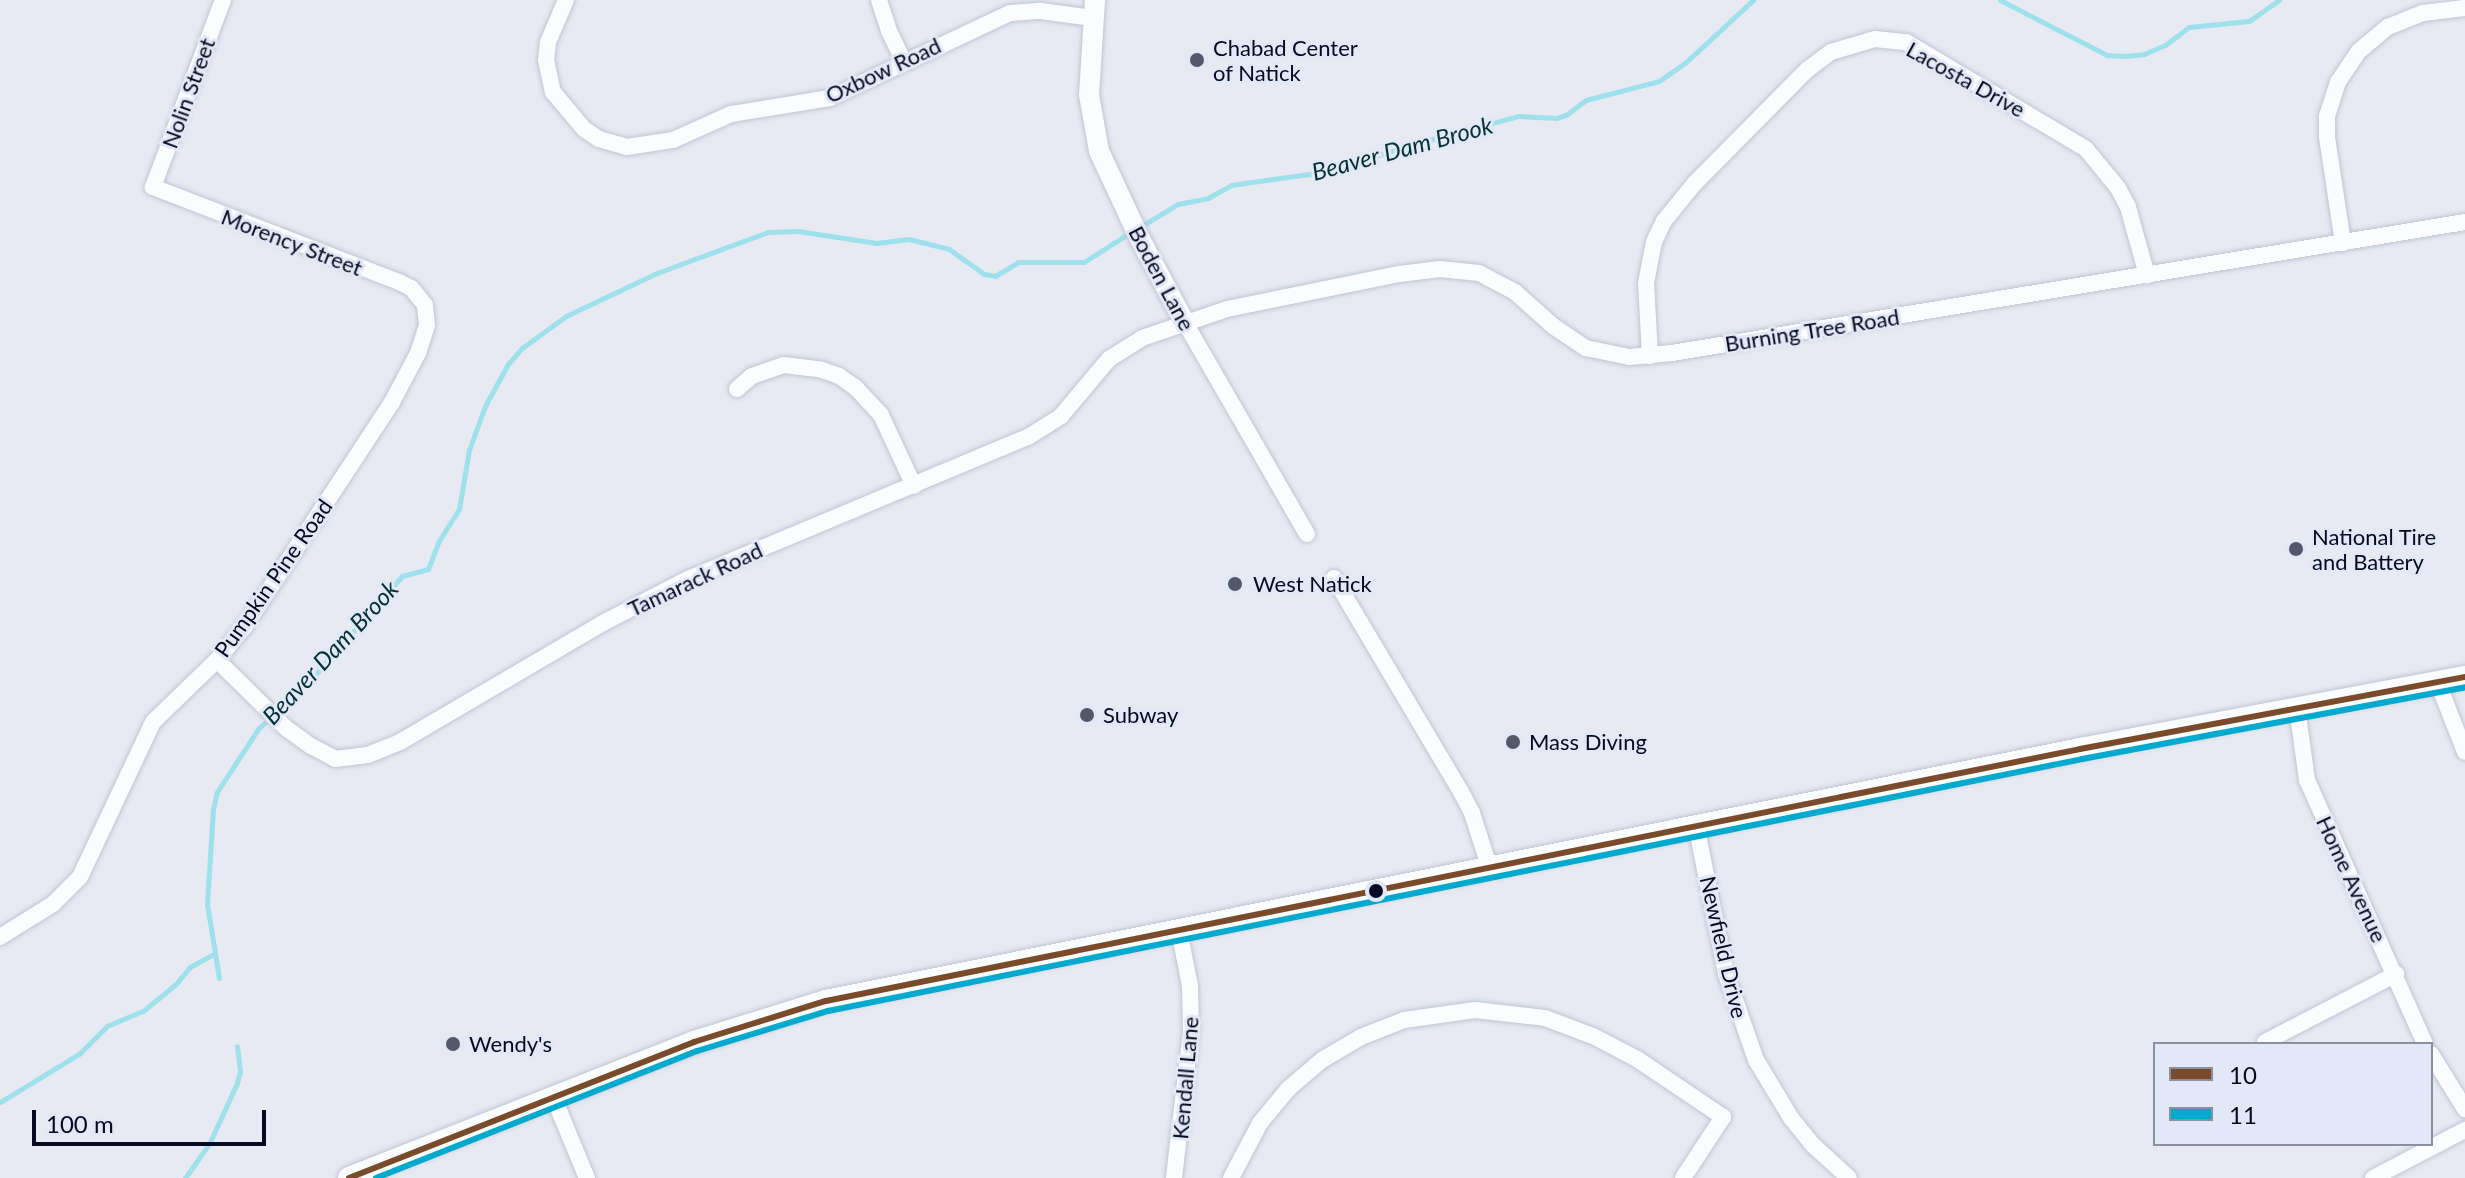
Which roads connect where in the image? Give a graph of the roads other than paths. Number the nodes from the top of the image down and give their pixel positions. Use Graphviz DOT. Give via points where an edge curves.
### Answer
graph roads {
  1 [pos="223,0"];
  2 [pos="566,0"];
  3 [pos="879,0"];
  4 [pos="2465,8"];
  5 [pos="1094,9"];
  6 [pos="904,62"];
  7 [pos="153,187"];
  8 [pos="2465,222"];
  9 [pos="2343,243"];
  10 [pos="2147,275"];
  11 [pos="425,305"];
  12 [pos="1184,321"];
  13 [pos="1650,356"];
  14 [pos="737,389"];
  15 [pos="914,486"];
  16 [pos="1307,534"];
  17 [pos="1334,578"];
  18 [pos="217,660"];
  19 [pos="2465,677"];
  20 [pos="2438,683"];
  21 [pos="2297,708"];
  22 [pos="2465,752"];
  23 [pos="1696,825"];
  24 [pos="1489,866"];
  25 [pos="1179,930"];
  26 [pos="0,937"];
  27 [pos="2396,974"];
  28 [pos="2265,1042"];
  29 [pos="2424,1042"];
  30 [pos="2433,1057"];
  31 [pos="553,1096"];
  32 [pos="2465,1109"];
  33 [pos="2465,1130"];
  34 [pos="349,1178"];
  35 [pos="587,1178"];
  36 [pos="1174,1178"];
  37 [pos="1231,1178"];
  38 [pos="1683,1178"];
  39 [pos="1849,1178"];
  40 [pos="2373,1178"];
  1 -- 7 [label="street, Nolin Street"];
  2 -- 6 [label="street, Oxbow Road" via="548,42 553,92 584,129 627,147 673,140 731,114 830,98"];
  3 -- 6 [label="street"];
  4 -- 9 [label="street" via="2423,13 2388,27 2359,51 2338,82 2327,116 2327,137"];
  5 -- 6 [label="street, Oxbow Road" via="1010,13"];
  5 -- 12 [label="street, Boden Lane" via="1092,122 1106,171"];
  7 -- 11 [label="street, Morency Street" via="399,282"];
  8 -- 9 [label="street, Burning Tree Road"];
  9 -- 10 [label="street, Burning Tree Road"];
  10 -- 13 [label="street, Burning Tree Road"];
  10 -- 13 [label="street, Lacosta Drive" via="2128,207 2086,149 1906,42 1875,39 1831,52 1807,70 1664,221 1646,283"];
  11 -- 18 [label="street, Pumpkin Pine Road" via="424,337 391,404 245,626"];
  12 -- 13 [label="street, Burning Tree Road" via="1399,274 1459,269 1498,281 1586,348 1608,355"];
  12 -- 15 [label="street, Tamarack Road" via="1109,359 1075,402 1045,427"];
  12 -- 16 [label="street, Boden Lane"];
  14 -- 15 [label="street" via="752,376 784,365 839,376 881,415"];
  15 -- 18 [label="street, Tamarack Road" via="675,585 384,750 335,759 286,728"];
  17 -- 24 [label="street" via="1461,792"];
  18 -- 26 [label="street, Pumpkin Pine Road" via="153,722 80,877 53,904"];
  19 -- 20 [label="main road"];
  20 -- 21 [label="main road"];
  20 -- 22 [label="street"];
  21 -- 23 [label="main road"];
  21 -- 27 [label="street, Home Avenue" via="2307,780"];
  23 -- 24 [label="main road"];
  23 -- 39 [label="street, Newfield Drive" via="1726,974 1756,1060 1791,1118"];
  24 -- 25 [label="main road"];
  25 -- 31 [label="main road" via="826,1001 694,1042"];
  25 -- 36 [label="street, Kendall Lane" via="1190,986 1191,1030"];
  27 -- 28 [label="street"];
  27 -- 29 [label="street, Home Avenue"];
  30 -- 32 [label="street"];
  31 -- 34 [label="main road"];
  31 -- 35 [label="street"];
  33 -- 40 [label="street"];
  37 -- 38 [label="street" via="1260,1123 1322,1060 1382,1028 1454,1011 1496,1011 1569,1026 1637,1059 1723,1117"];
}
